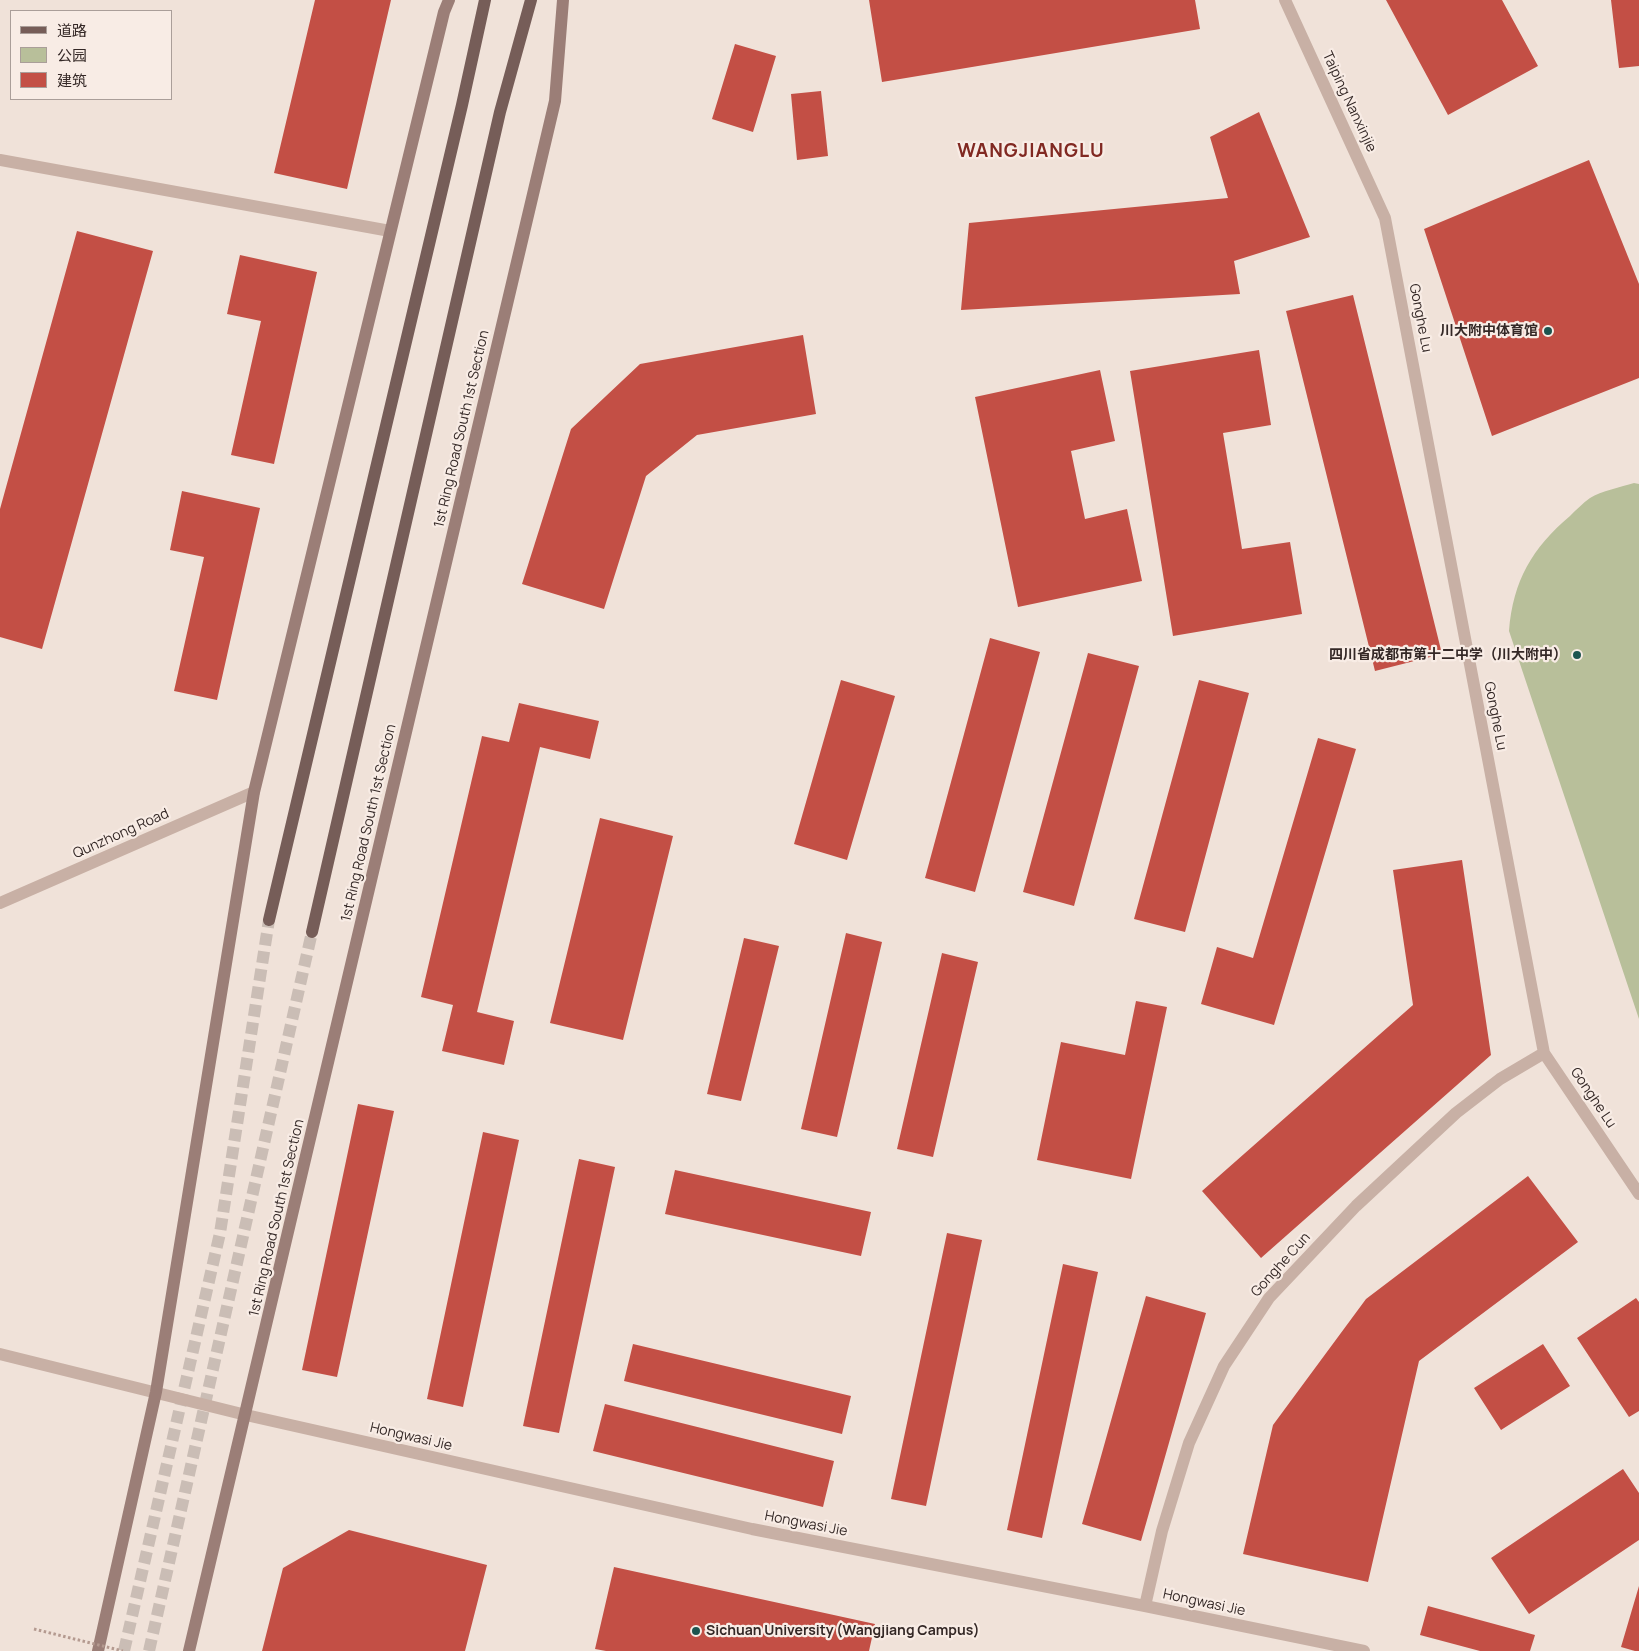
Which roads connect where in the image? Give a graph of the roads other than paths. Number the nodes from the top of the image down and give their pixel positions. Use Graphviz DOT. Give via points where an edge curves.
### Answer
graph roads {
  1 [pos="449,0"];
  2 [pos="485,0"];
  3 [pos="531,0"];
  4 [pos="563,0"];
  5 [pos="1285,0"];
  6 [pos="0,160"];
  7 [pos="1385,218"];
  8 [pos="390,231"];
  9 [pos="254,792"];
  10 [pos="0,903"];
  11 [pos="269,920"];
  12 [pos="312,932"];
  13 [pos="1544,1054"];
  14 [pos="1639,1194"];
  15 [pos="0,1354"];
  16 [pos="156,1392"];
  17 [pos="246,1415"];
  18 [pos="1145,1606"];
  19 [pos="98,1651"];
  20 [pos="189,1651"];
  21 [pos="1364,1651"];
  1 -- 8 [label="main road"];
  2 -- 11 [label="main road"];
  3 -- 12 [label="main road" via="500,112"];
  4 -- 17 [label="main road, 1st Ring Road South 1st Section" via="555,101"];
  5 -- 7 [label="street, Taiping Nanxinjie"];
  6 -- 8 [label="street"];
  7 -- 13 [label="street, Gonghe Lu"];
  8 -- 9 [label="main road"];
  9 -- 10 [label="street, Qunzhong Road"];
  9 -- 16 [label="main road"];
  13 -- 14 [label="street, Gonghe Lu"];
  13 -- 18 [label="street, Gonghe Cun" via="1500,1079 1456,1113 1356,1206 1269,1298 1224,1366 1189,1443 1162,1531"];
  15 -- 16 [label="street, Hongwasi Jie"];
  16 -- 17 [label="street, Hongwasi Jie"];
  16 -- 19 [label="main road"];
  17 -- 18 [label="street, Hongwasi Jie" via="752,1529"];
  17 -- 20 [label="main road, 1st Ring Road South 1st Section"];
  18 -- 21 [label="street, Hongwasi Jie"];
}
